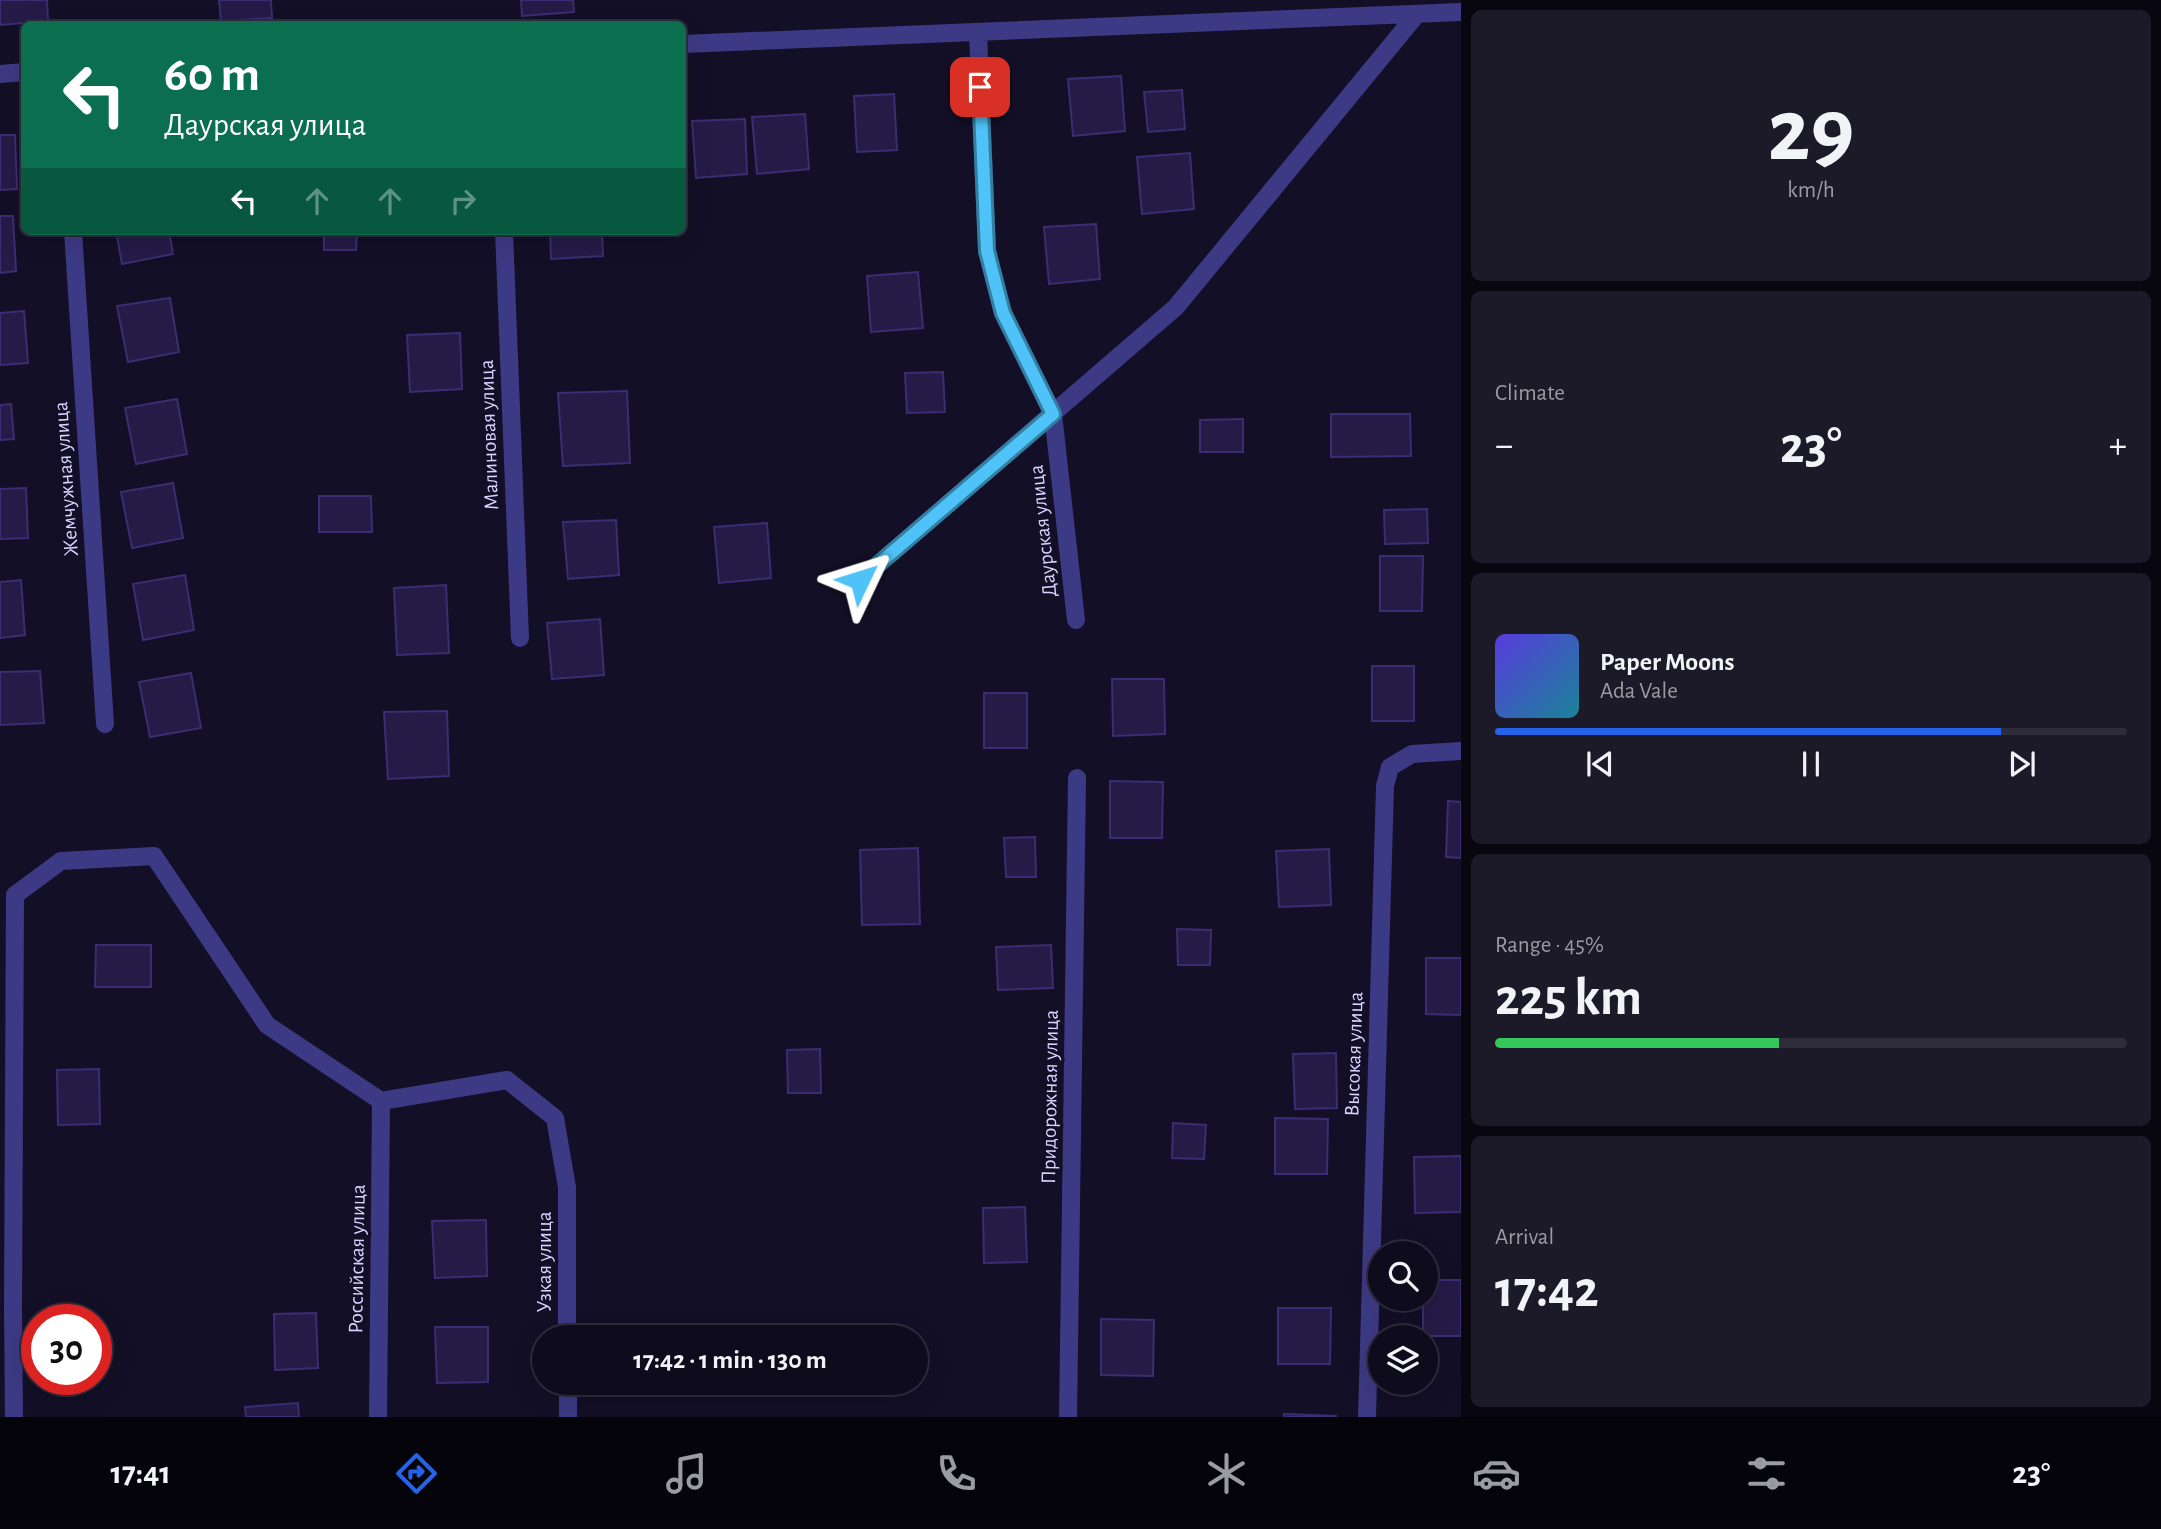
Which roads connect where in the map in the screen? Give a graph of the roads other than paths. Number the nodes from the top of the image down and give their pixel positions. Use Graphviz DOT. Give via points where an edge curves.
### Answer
graph roads {
  1 [pos="1461,12"];
  2 [pos="1417,14"];
  3 [pos="978,32"];
  4 [pos="686,44"];
  5 [pos="21,72"];
  6 [pos="0,74"];
  7 [pos="73,235"];
  8 [pos="504,235"];
  9 [pos="1053,414"];
  10 [pos="860,580"];
  11 [pos="1076,620"];
  12 [pos="520,638"];
  13 [pos="105,724"];
  14 [pos="1461,751"];
  15 [pos="1077,778"];
  16 [pos="381,1101"];
  17 [pos="568,1325"];
  18 [pos="568,1395"];
  19 [pos="14,1417"];
  20 [pos="378,1417"];
  21 [pos="568,1417"];
  22 [pos="1068,1417"];
  23 [pos="1367,1417"];
  1 -- 2 [label="street"];
  2 -- 3 [label="street"];
  2 -- 9 [label="street" via="1176,307"];
  3 -- 4 [label="street"];
  3 -- 9 [label="street, Даурская улица" via="987,251 1003,313"];
  5 -- 6 [label="street"];
  7 -- 13 [label="street, Жемчужная улица"];
  8 -- 12 [label="street, Малиновая улица"];
  9 -- 10 [label="street"];
  9 -- 11 [label="street, Даурская улица"];
  14 -- 23 [label="street, Высокая улица" via="1412,754 1390,767 1385,786"];
  15 -- 22 [label="street, Придорожная улица"];
  16 -- 17 [label="street, Узкая улица" via="507,1080 555,1118 567,1187"];
  16 -- 19 [label="street" via="267,1025 154,856 61,862 15,895"];
  16 -- 20 [label="street, Российская улица"];
  18 -- 21 [label="street"];
}
